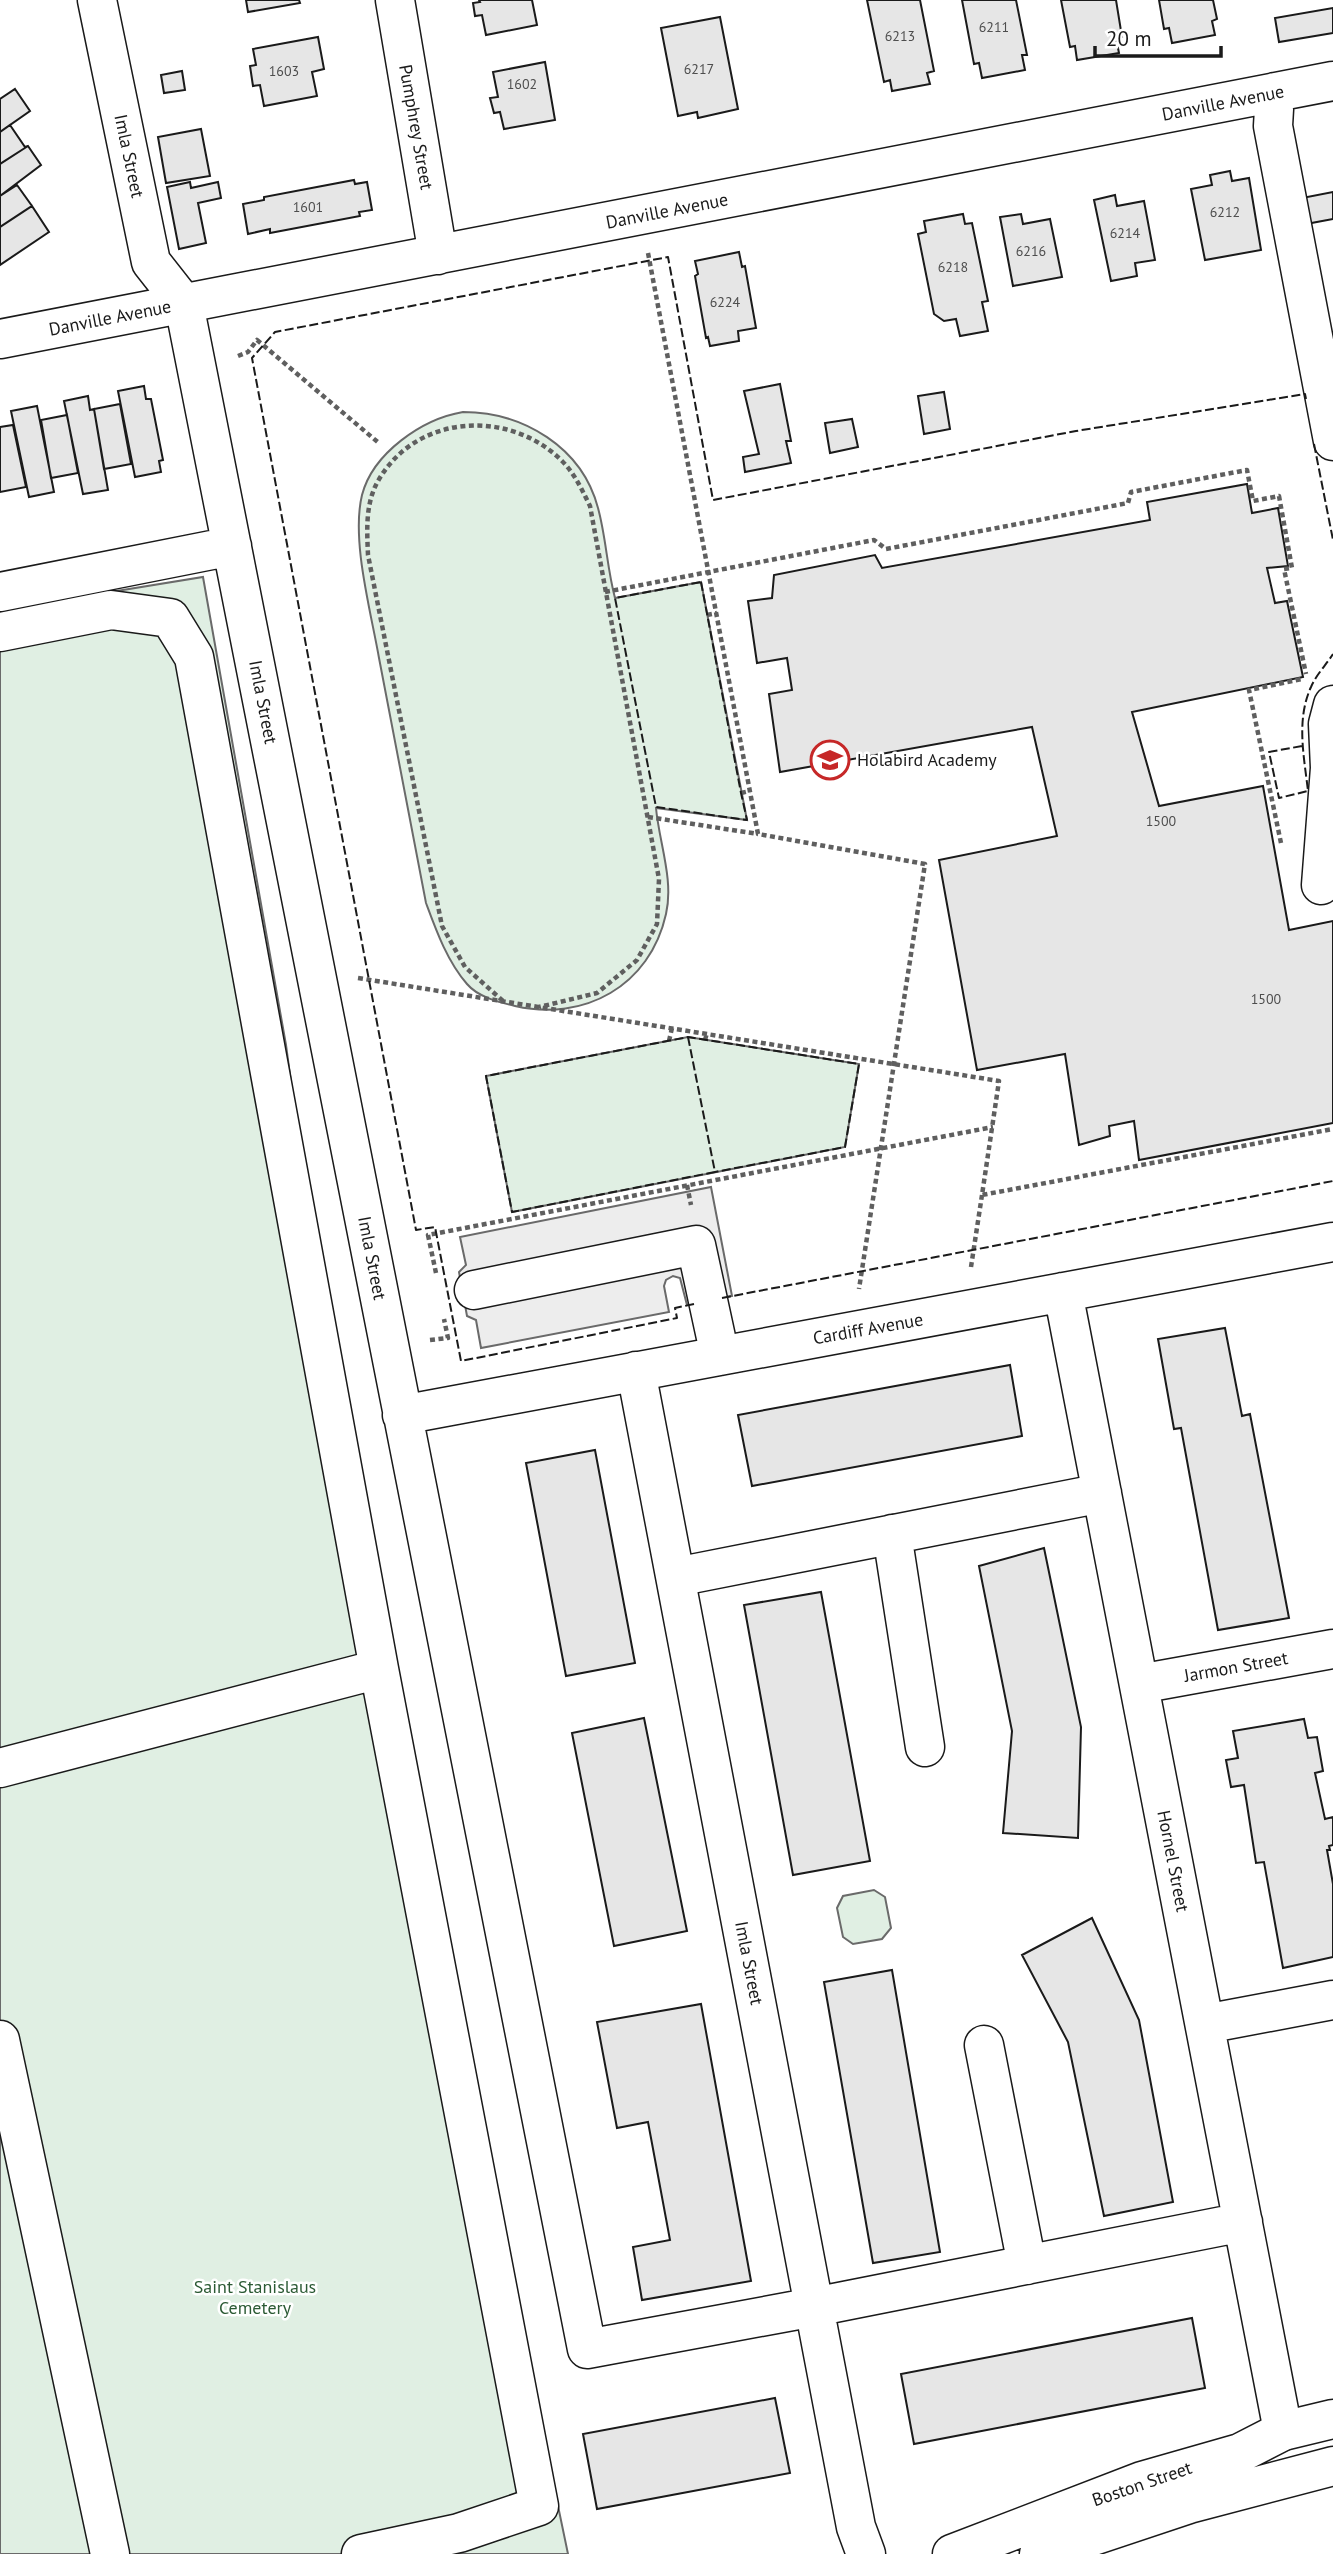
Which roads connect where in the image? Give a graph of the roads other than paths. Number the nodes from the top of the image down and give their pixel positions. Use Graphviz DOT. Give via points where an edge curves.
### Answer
graph roads {
  1 [pos="395,0"];
  2 [pos="93,2"];
  3 [pos="1333,81"];
  4 [pos="1275,92"];
  5 [pos="438,255"];
  6 [pos="184,304"];
  7 [pos="0,339"];
  8 [pos="1333,441"];
  9 [pos="232,546"];
  10 [pos="0,592"];
  11 [pos="0,632"];
  12 [pos="1333,705"];
  13 [pos="1321,885"];
  14 [pos="1333,1242"];
  15 [pos="474,1290"];
  16 [pos="1063,1292"];
  17 [pos="720,1356"];
  18 [pos="636,1371"];
  19 [pos="402,1415"];
  20 [pos="1102,1493"];
  21 [pos="892,1534"];
  22 [pos="676,1577"];
  23 [pos="1333,1649"];
  24 [pos="379,1669"];
  25 [pos="1139,1685"];
  26 [pos="925,1747"];
  27 [pos="0,1768"];
  28 [pos="1333,2000"];
  29 [pos="1205,2024"];
  30 [pos="0,2040"];
  31 [pos="984,2045"];
  32 [pos="1243,2222"];
  33 [pos="1027,2265"];
  34 [pos="814,2307"];
  35 [pos="1333,2419"];
  36 [pos="1283,2431"];
  37 [pos="1333,2466"];
  38 [pos="110,2554"];
  39 [pos="360,2554"];
  40 [pos="866,2554"];
  41 [pos="952,2554"];
  42 [pos="1039,2554"];
  1 -- 5 [label="street, Pumphrey Street"];
  2 -- 6 [label="street, Imla Street" via="151,262"];
  3 -- 4 [label="street, Danville Avenue"];
  4 -- 5 [label="street, Danville Avenue"];
  4 -- 8 [label="street" via="1273,126"];
  5 -- 6 [label="street, Danville Avenue"];
  6 -- 7 [label="street, Danville Avenue"];
  6 -- 9 [label="street, Imla Street"];
  9 -- 10 [label="street"];
  9 -- 19 [label="street, Imla Street"];
  11 -- 24 [label="street" via="111,610 170,618 194,657"];
  12 -- 13 [label="street" via="1328,724 1331,768"];
  14 -- 16 [label="street, Cardiff Avenue"];
  15 -- 17 [label="street" via="696,1245"];
  16 -- 17 [label="street, Cardiff Avenue"];
  16 -- 20 [label="street, Hornel Street"];
  17 -- 18 [label="street, Cardiff Avenue"];
  18 -- 19 [label="street, Cardiff Avenue"];
  18 -- 22 [label="street, Imla Street"];
  19 -- 34 [label="street, Imla Street" via="587,2348"];
  20 -- 21 [label="street"];
  20 -- 25 [label="street, Hornel Street"];
  21 -- 22 [label="street"];
  21 -- 26 [label="street"];
  22 -- 34 [label="street, Imla Street"];
  23 -- 25 [label="street, Jarmon Street"];
  24 -- 27 [label="street"];
  24 -- 39 [label="street" via="539,2505 459,2533"];
  25 -- 29 [label="street, Hornel Street"];
  28 -- 29 [label="street"];
  29 -- 32 [label="street, Hornel Street"];
  30 -- 38 [label="street"];
  31 -- 33 [label="street"];
  32 -- 33 [label="street"];
  32 -- 36 [label="street, Hornel Street"];
  33 -- 34 [label="street"];
  34 -- 40 [label="street, Imla Street" via="856,2527"];
  35 -- 36 [label="street, Boston Street"];
  36 -- 41 [label="street, Boston Street" via="1240,2453 1142,2482"];
  37 -- 42 [label="street, Boston Street" via="1189,2504"];
}
